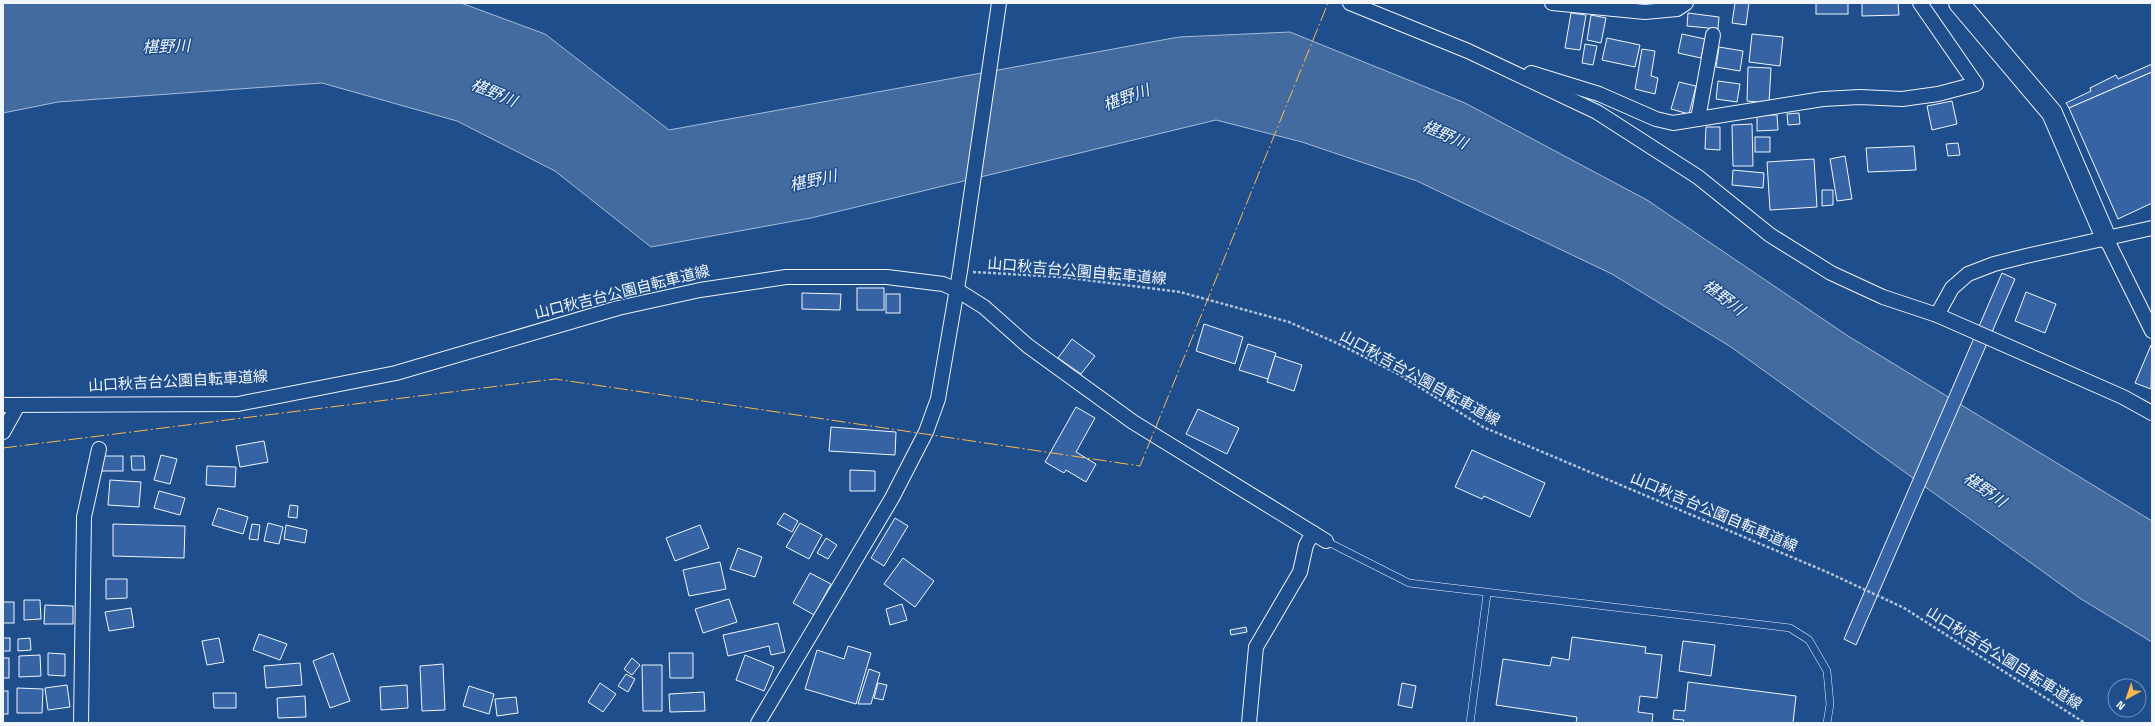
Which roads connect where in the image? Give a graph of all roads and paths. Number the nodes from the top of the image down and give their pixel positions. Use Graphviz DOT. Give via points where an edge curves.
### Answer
graph roads {
  1 [pos="999,3"];
  2 [pos="1350,3"];
  3 [pos="1552,3"];
  4 [pos="1686,3"];
  5 [pos="1920,3"];
  6 [pos="1959,3"];
  7 [pos="1713,36"];
  8 [pos="1492,61"];
  9 [pos="1698,119"];
  10 [pos="2152,228"];
  11 [pos="2106,238"];
  12 [pos="960,271"];
  13 [pos="957,290"];
  14 [pos="1937,315"];
  15 [pos="2152,332"];
  16 [pos="3,405"];
  17 [pos="18,405"];
  18 [pos="2152,413"];
  19 [pos="3,432"];
  20 [pos="99,450"];
  21 [pos="1313,533"];
  22 [pos="1326,541"];
  23 [pos="1487,594"];
  24 [pos="81,723"];
  25 [pos="758,723"];
  26 [pos="1249,723"];
  27 [pos="1470,723"];
  28 [pos="1827,723"];
  29 [pos="2085,723"];
  1 -- 12 [label="street"];
  2 -- 8 [label="street"];
  3 -- 4 [label="street" via="1645,12 1677,9"];
  5 -- 9 [label="street" via="1976,84 1938,94 1902,99 1823,98"];
  6 -- 11 [label="street" via="2052,113"];
  7 -- 9 [label="street"];
  8 -- 9 [label="street" via="1599,94 1656,119 1673,123"];
  8 -- 14 [label="street" via="1597,112 1698,177 1770,235 1831,273 1883,297"];
  10 -- 11 [label="street"];
  11 -- 14 [label="street" via="2000,263 1968,274 1952,288"];
  11 -- 15 [label="street"];
  12 -- 13 [label="street"];
  12 -- 29 [label="path, 山口秋吉台公園自転車道線" via="1062,277 1180,292 1289,322 1400,375 1483,427 1820,569 1904,608"];
  13 -- 17 [label="street" via="943,284 887,277 786,277 700,290 618,308 396,373 238,404"];
  13 -- 21 [label="street" via="984,307 1028,346 1133,422"];
  13 -- 25 [label="street" via="938,399 926,432 856,561"];
  14 -- 18 [label="street" via="2123,397"];
  16 -- 17 [label="street"];
  17 -- 19 [label="street"];
  20 -- 24 [label="street" via="84,517"];
  21 -- 22 [label="street"];
  21 -- 26 [label="street" via="1306,545 1300,572 1256,647"];
  22 -- 23 [label="lane" via="1409,583"];
  23 -- 27 [label="lane"];
  23 -- 28 [label="lane" via="1790,628 1810,640 1827,671 1830,704"];
}
